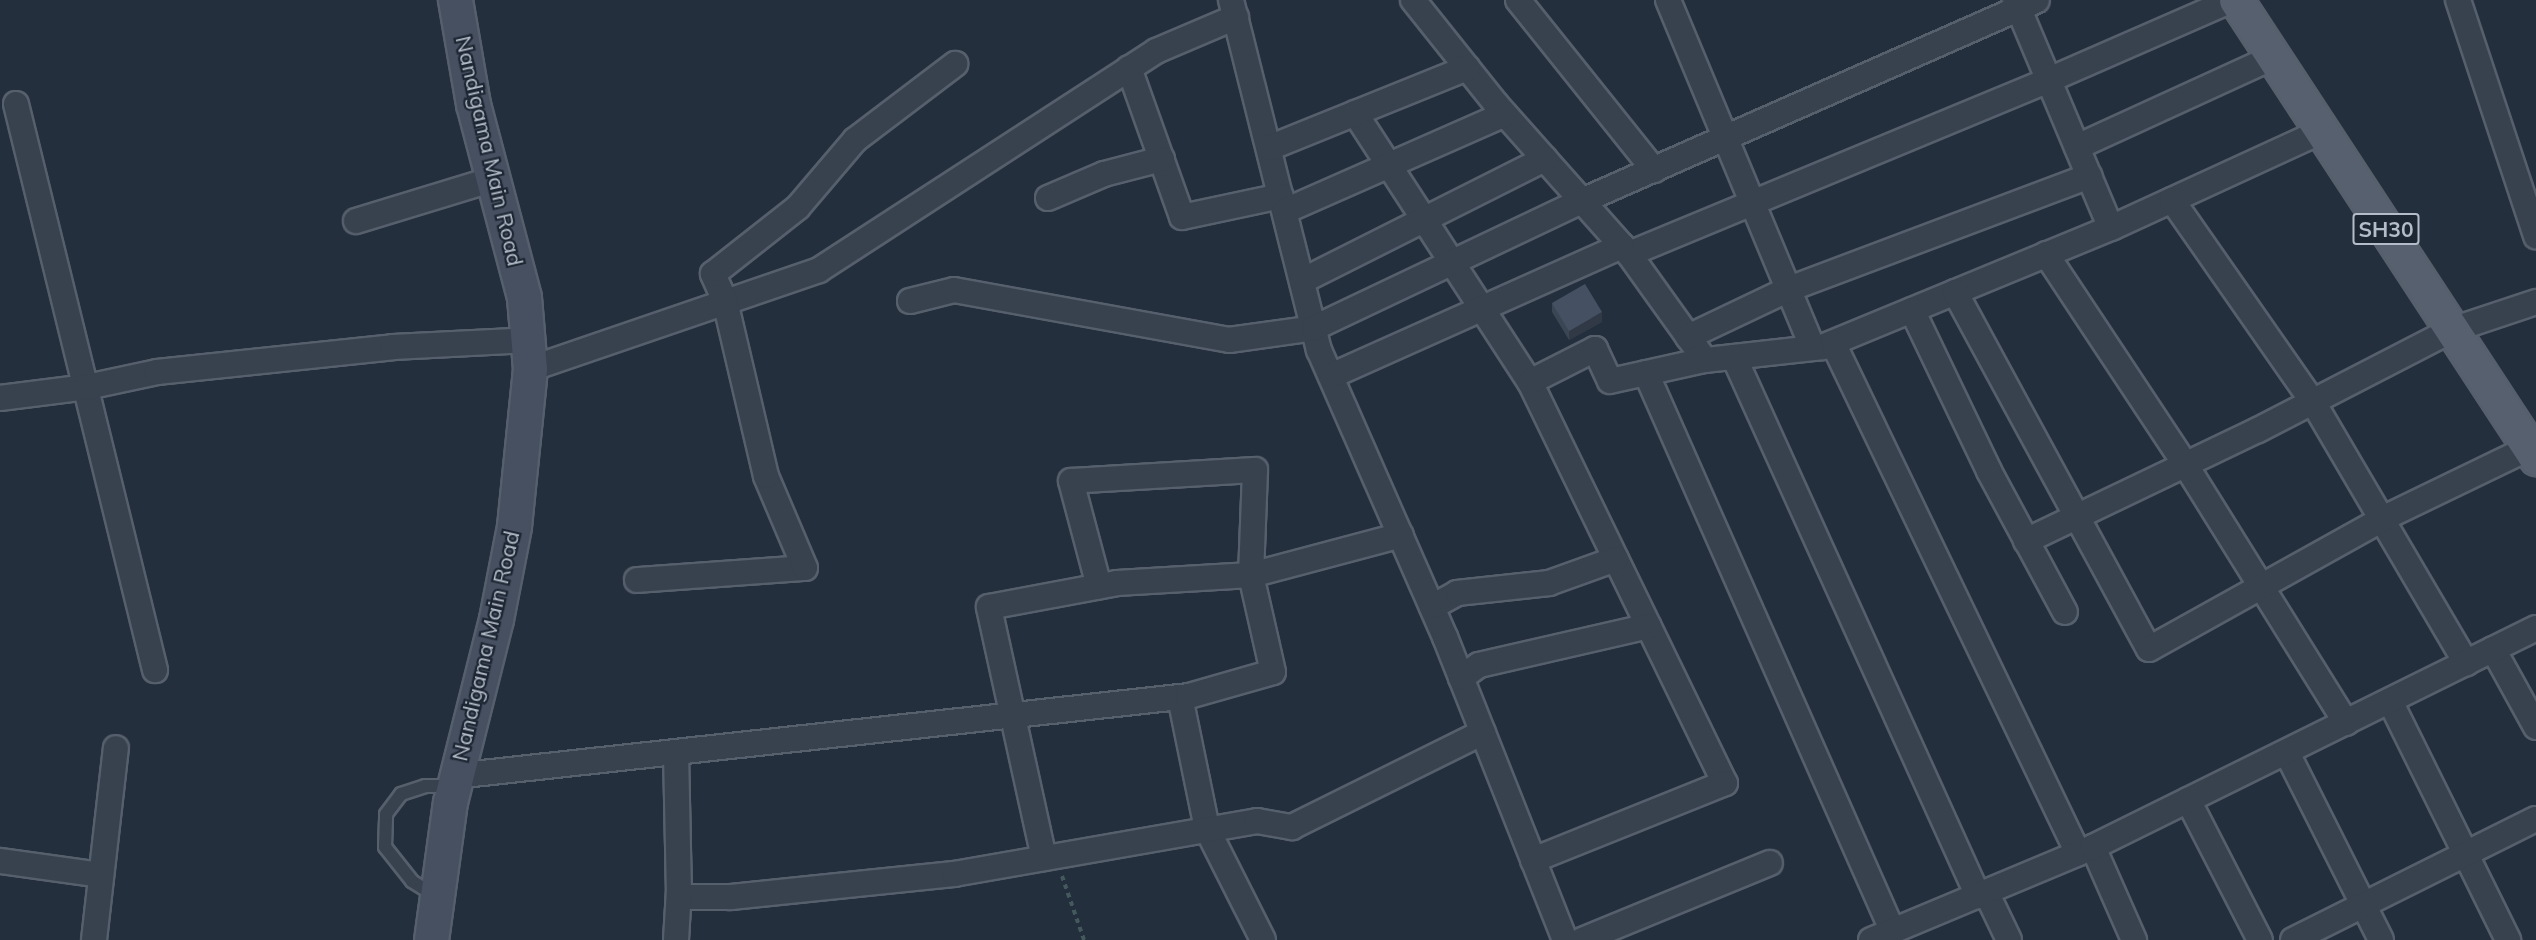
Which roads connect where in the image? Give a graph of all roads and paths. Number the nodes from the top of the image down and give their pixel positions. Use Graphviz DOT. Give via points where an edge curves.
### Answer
graph roads {
  1 [pos="455,0"];
  2 [pos="1413,0"];
  3 [pos="1518,0"];
  4 [pos="1668,0"];
  5 [pos="2232,0"];
  6 [pos="2236,0"];
  7 [pos="2458,0"];
  8 [pos="2023,3"];
  9 [pos="1234,9"];
  10 [pos="2274,57"];
  11 [pos="955,64"];
  12 [pos="1129,68"];
  13 [pos="1467,68"];
  14 [pos="2049,80"];
  15 [pos="16,104"];
  16 [pos="1355,113"];
  17 [pos="1505,114"];
  18 [pos="2322,131"];
  19 [pos="1725,140"];
  20 [pos="2077,147"];
  21 [pos="1269,148"];
  22 [pos="1162,159"];
  23 [pos="1545,159"];
  24 [pos="1389,165"];
  25 [pos="1654,170"];
  26 [pos="2089,176"];
  27 [pos="493,179"];
  28 [pos="1048,198"];
  29 [pos="2172,200"];
  30 [pos="1582,201"];
  31 [pos="1283,203"];
  32 [pos="1752,204"];
  33 [pos="1424,219"];
  34 [pos="356,221"];
  35 [pos="2111,228"];
  36 [pos="2536,236"];
  37 [pos="1625,250"];
  38 [pos="2046,255"];
  39 [pos="1452,262"];
  40 [pos="1302,281"];
  41 [pos="1789,289"];
  42 [pos="1955,292"];
  43 [pos="725,301"];
  44 [pos="910,301"];
  45 [pos="2536,302"];
  46 [pos="1482,308"];
  47 [pos="1912,309"];
  48 [pos="1314,328"];
  49 [pos="2452,330"];
  50 [pos="1688,337"];
  51 [pos="1823,345"];
  52 [pos="529,354"];
  53 [pos="1734,357"];
  54 [pos="1705,360"];
  55 [pos="1646,373"];
  56 [pos="1331,376"];
  57 [pos="1530,382"];
  58 [pos="87,387"];
  59 [pos="0,399"];
  60 [pos="2313,402"];
  61 [pos="2533,453"];
  62 [pos="2185,464"];
  63 [pos="2077,516"];
  64 [pos="2382,520"];
  65 [pos="1401,535"];
  66 [pos="2026,541"];
  67 [pos="1616,559"];
  68 [pos="1251,575"];
  69 [pos="637,580"];
  70 [pos="1099,586"];
  71 [pos="2261,586"];
  72 [pos="1432,607"];
  73 [pos="2065,612"];
  74 [pos="1648,626"];
  75 [pos="2536,628"];
  76 [pos="2493,649"];
  77 [pos="2466,663"];
  78 [pos="155,670"];
  79 [pos="1461,678"];
  80 [pos="1180,697"];
  81 [pos="2390,701"];
  82 [pos="1012,717"];
  83 [pos="2346,723"];
  84 [pos="2536,727"];
  85 [pos="1483,732"];
  86 [pos="116,748"];
  87 [pos="676,752"];
  88 [pos="2287,753"];
  89 [pos="454,781"];
  90 [pos="2188,801"];
  91 [pos="2536,819"];
  92 [pos="1207,829"];
  93 [pos="2086,850"];
  94 [pos="2466,854"];
  95 [pos="1049,857"];
  96 [pos="1533,860"];
  97 [pos="0,861"];
  98 [pos="1770,863"];
  99 [pos="101,875"];
  100 [pos="679,889"];
  101 [pos="1982,894"];
  102 [pos="437,897"];
  103 [pos="2364,905"];
  104 [pos="1885,937"];
  105 [pos="94,940"];
  106 [pos="431,940"];
  107 [pos="676,940"];
  108 [pos="1084,940"];
  109 [pos="1263,940"];
  110 [pos="1565,940"];
  111 [pos="1582,940"];
  112 [pos="2009,940"];
  113 [pos="2134,940"];
  114 [pos="2260,940"];
  115 [pos="2293,940"];
  116 [pos="2382,940"];
  117 [pos="2508,940"];
  1 -- 27 [label="street, Nandigama Main Road" via="473,104"];
  2 -- 13 [label="street"];
  3 -- 25 [label="street"];
  4 -- 19 [label="street"];
  5 -- 14 [label="street"];
  6 -- 10 [label="main road, SH30"];
  7 -- 36 [label="street"];
  8 -- 14 [label="street"];
  8 -- 19 [label="street"];
  9 -- 12 [label="street"];
  9 -- 21 [label="street"];
  10 -- 18 [label="main road, SH30"];
  10 -- 20 [label="street"];
  11 -- 43 [label="street" via="855,140 798,207 713,274"];
  12 -- 22 [label="street"];
  12 -- 43 [label="street" via="819,270"];
  13 -- 16 [label="street"];
  13 -- 17 [label="street"];
  14 -- 20 [label="street"];
  14 -- 32 [label="street"];
  15 -- 58 [label="street"];
  16 -- 21 [label="street"];
  16 -- 24 [label="street"];
  17 -- 23 [label="street"];
  17 -- 24 [label="street"];
  18 -- 29 [label="street"];
  18 -- 49 [label="main road, SH30"];
  19 -- 25 [label="street"];
  19 -- 32 [label="street"];
  20 -- 26 [label="street"];
  21 -- 31 [label="street"];
  22 -- 28 [label="street" via="1104,174"];
  22 -- 31 [label="street" via="1182,217"];
  23 -- 30 [label="street"];
  23 -- 33 [label="street"];
  24 -- 31 [label="street"];
  24 -- 33 [label="street"];
  25 -- 30 [label="street"];
  26 -- 35 [label="street"];
  26 -- 41 [label="street"];
  27 -- 34 [label="street"];
  27 -- 52 [label="street, Nandigama Main Road" via="524,297"];
  29 -- 35 [label="street"];
  29 -- 60 [label="street"];
  30 -- 37 [label="street"];
  30 -- 39 [label="street"];
  31 -- 40 [label="street"];
  32 -- 37 [label="street"];
  32 -- 41 [label="street"];
  33 -- 39 [label="street"];
  33 -- 40 [label="street"];
  35 -- 38 [label="street"];
  37 -- 46 [label="street"];
  37 -- 50 [label="street"];
  38 -- 42 [label="street"];
  38 -- 62 [label="street"];
  39 -- 46 [label="street"];
  39 -- 48 [label="street"];
  40 -- 48 [label="street"];
  41 -- 50 [label="street"];
  41 -- 51 [label="street"];
  42 -- 47 [label="street"];
  42 -- 63 [label="street"];
  43 -- 52 [label="street"];
  43 -- 69 [label="street" via="766,476 805,568"];
  44 -- 48 [label="street" via="954,290 1228,340"];
  45 -- 49 [label="street"];
  46 -- 56 [label="street"];
  46 -- 57 [label="street"];
  47 -- 51 [label="street"];
  47 -- 66 [label="street"];
  48 -- 56 [label="street"];
  49 -- 60 [label="street"];
  49 -- 61 [label="main road, SH30"];
  50 -- 54 [label="street"];
  51 -- 53 [label="street"];
  51 -- 93 [label="street"];
  52 -- 58 [label="street" via="393,346 168,370"];
  52 -- 89 [label="street, Nandigama Main Road" via="514,526 496,619"];
  53 -- 54 [label="street"];
  53 -- 101 [label="street"];
  54 -- 55 [label="street"];
  55 -- 57 [label="street" via="1610,381 1595,349"];
  55 -- 104 [label="street"];
  56 -- 65 [label="street"];
  57 -- 67 [label="street"];
  58 -- 59 [label="street"];
  58 -- 78 [label="street"];
  60 -- 62 [label="street"];
  60 -- 64 [label="street"];
  61 -- 64 [label="street"];
  62 -- 63 [label="street"];
  62 -- 71 [label="street"];
  63 -- 66 [label="street"];
  63 -- 71 [label="street" via="2149,649"];
  64 -- 71 [label="street"];
  64 -- 77 [label="street"];
  65 -- 68 [label="street"];
  65 -- 72 [label="street"];
  66 -- 73 [label="street"];
  67 -- 72 [label="street" via="1549,583 1457,594"];
  67 -- 74 [label="street"];
  68 -- 70 [label="street"];
  68 -- 70 [label="street" via="1255,470 1071,481"];
  68 -- 80 [label="street" via="1273,672"];
  70 -- 82 [label="street" via="989,607"];
  71 -- 83 [label="street"];
  72 -- 79 [label="street"];
  74 -- 79 [label="street" via="1479,665"];
  74 -- 96 [label="street" via="1725,783"];
  75 -- 76 [label="street"];
  76 -- 77 [label="street"];
  76 -- 84 [label="street"];
  77 -- 81 [label="street"];
  79 -- 85 [label="street"];
  80 -- 82 [label="street"];
  80 -- 92 [label="street"];
  81 -- 83 [label="street"];
  81 -- 94 [label="street"];
  82 -- 87 [label="street"];
  82 -- 95 [label="street"];
  83 -- 88 [label="street"];
  85 -- 92 [label="street" via="1292,827 1257,821"];
  85 -- 96 [label="street"];
  86 -- 99 [label="street"];
  87 -- 89 [label="street"];
  87 -- 100 [label="street"];
  88 -- 90 [label="street"];
  88 -- 103 [label="street"];
  89 -- 102 [label="street, Nandigama Main Road"];
  89 -- 102 [label="lane" via="401,794 386,814 385,847 412,881"];
  90 -- 93 [label="street"];
  90 -- 114 [label="street"];
  91 -- 94 [label="street"];
  92 -- 95 [label="street"];
  92 -- 109 [label="street"];
  93 -- 101 [label="street"];
  93 -- 113 [label="street"];
  94 -- 103 [label="street"];
  94 -- 117 [label="street"];
  95 -- 100 [label="street" via="954,874 731,897 679,897"];
  95 -- 108 [label="path"];
  96 -- 110 [label="street"];
  97 -- 99 [label="street"];
  98 -- 111 [label="street"];
  99 -- 105 [label="street"];
  100 -- 107 [label="street"];
  101 -- 104 [label="street"];
  101 -- 112 [label="street"];
  102 -- 106 [label="street, Nandigama Main Road"];
  103 -- 115 [label="street"];
  103 -- 116 [label="street"];
}
